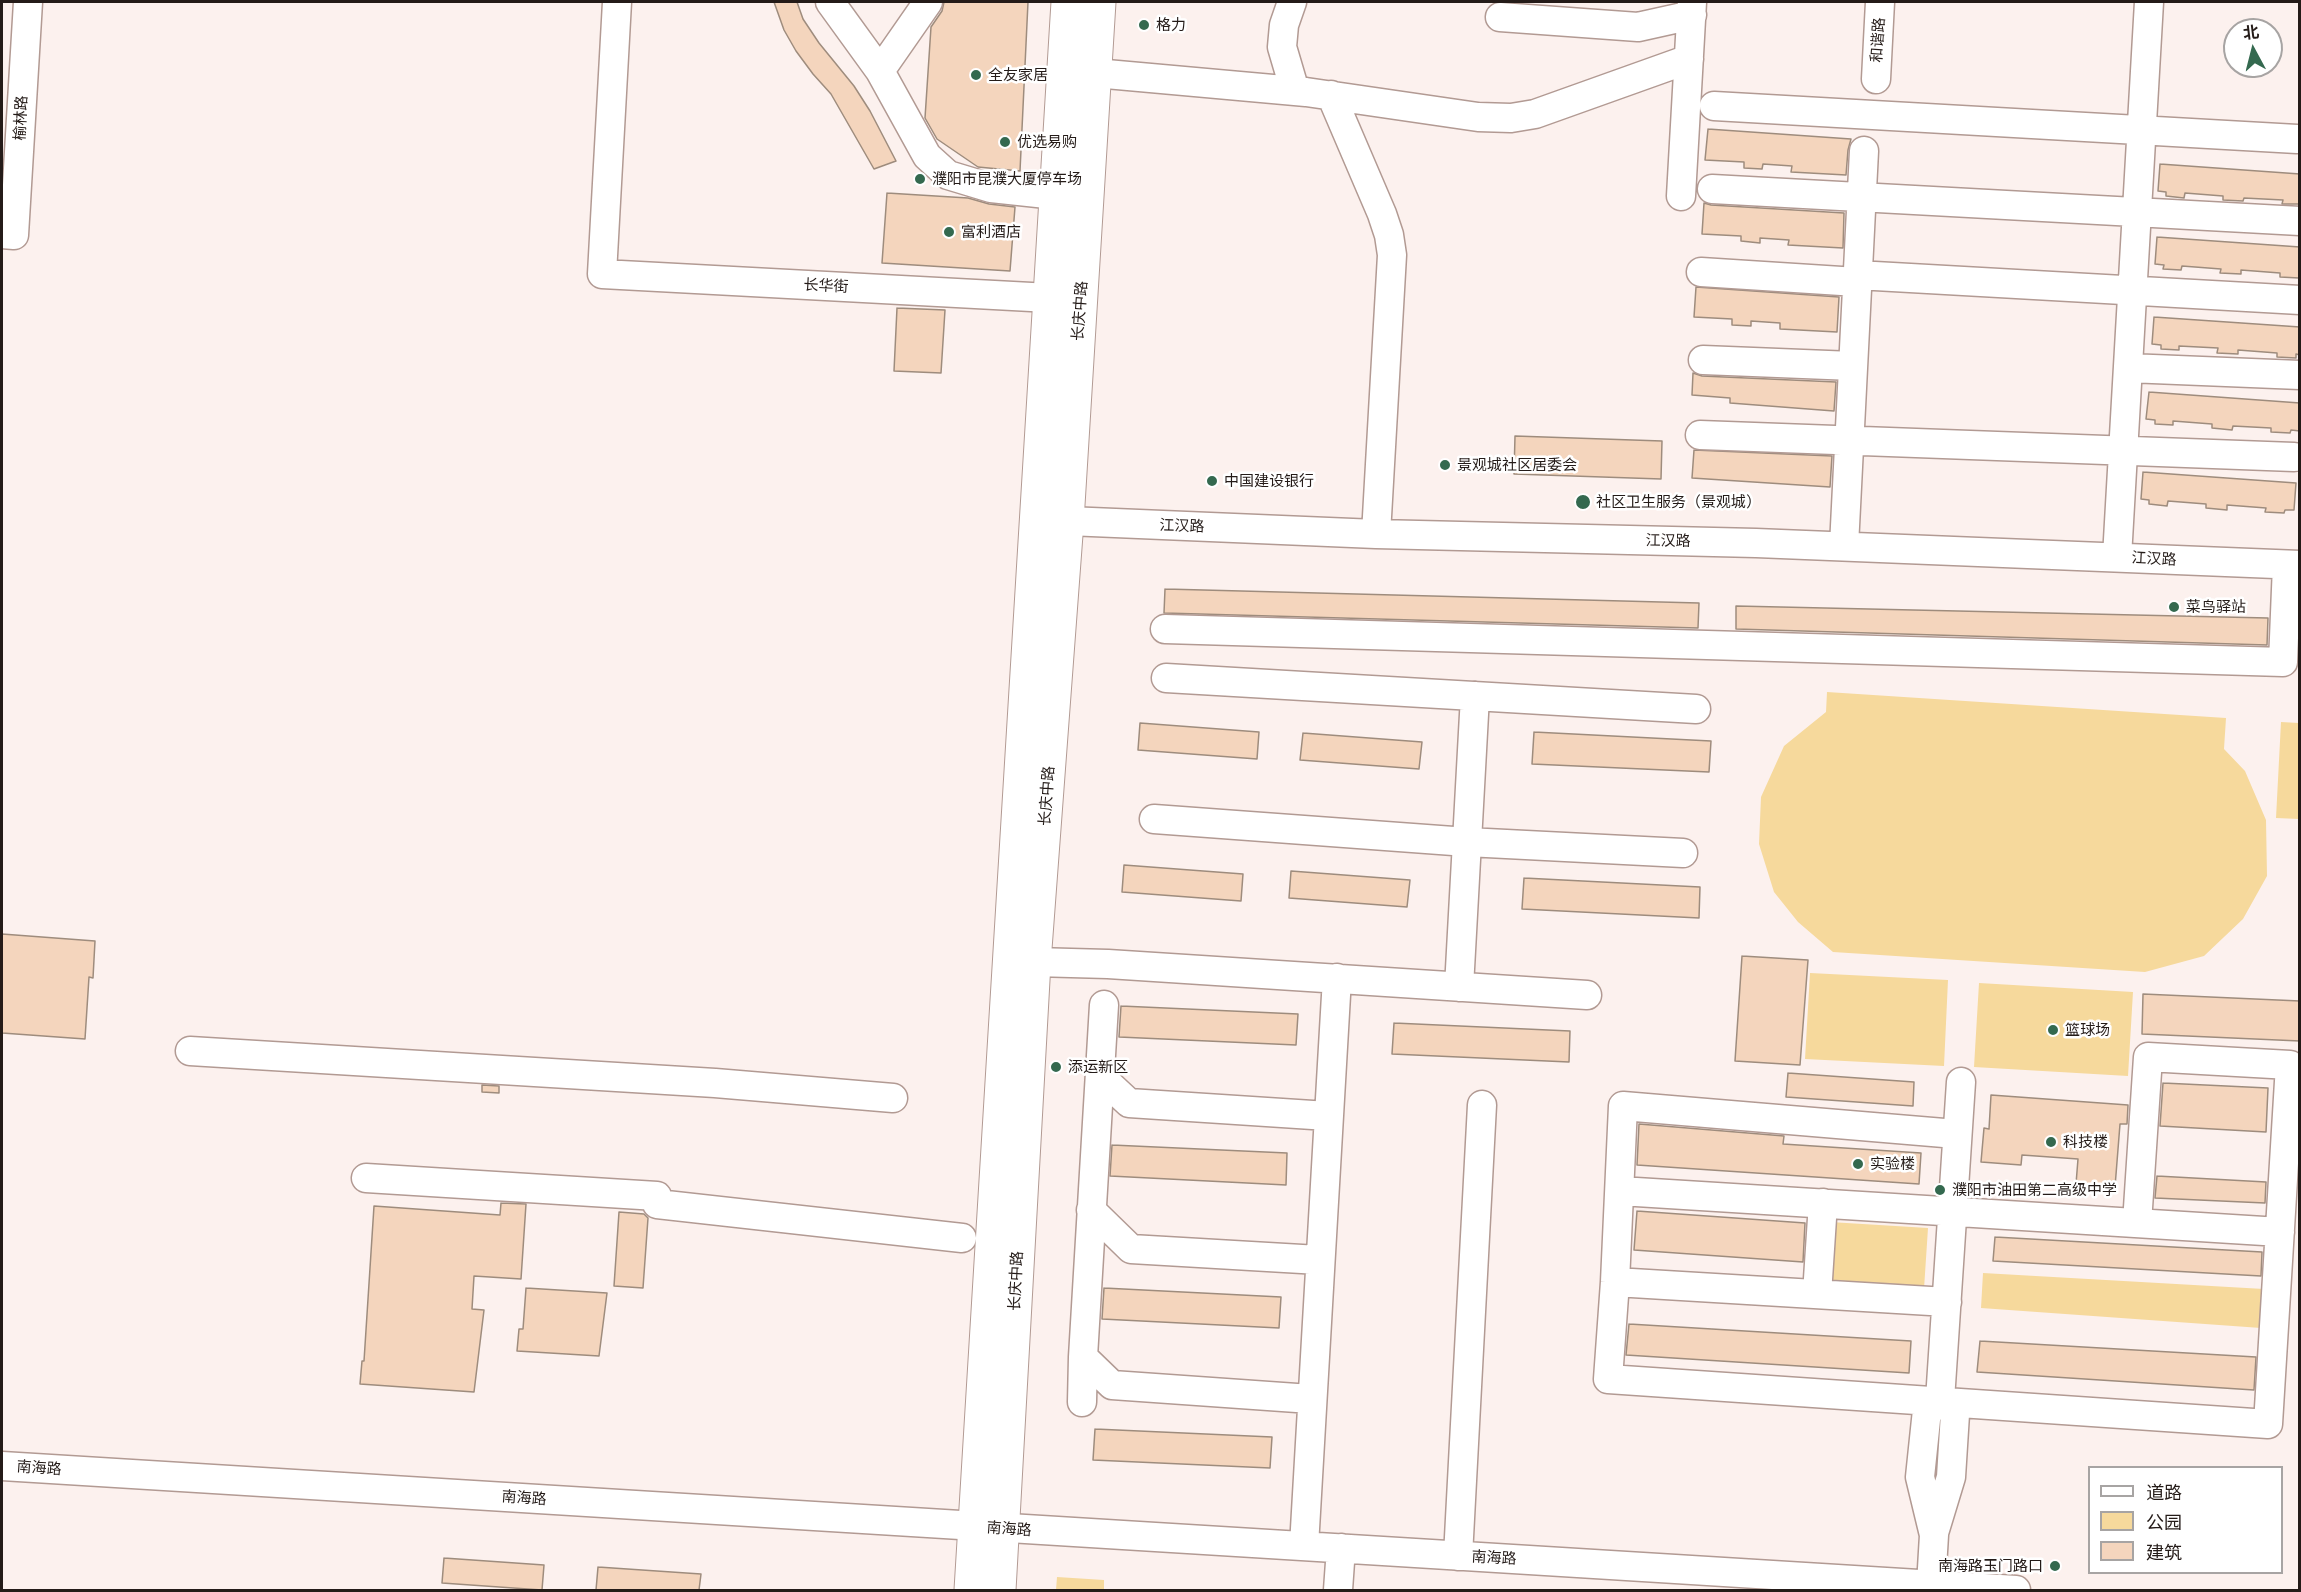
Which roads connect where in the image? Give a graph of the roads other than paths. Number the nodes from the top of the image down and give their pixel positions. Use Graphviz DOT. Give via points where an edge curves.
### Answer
graph roads {
  1 [pos="28,2"];
  2 [pos="617,2"];
  3 [pos="830,2"];
  4 [pos="928,2"];
  5 [pos="1068,2"];
  6 [pos="1099,2"];
  7 [pos="1292,2"];
  8 [pos="1881,2"];
  9 [pos="2150,2"];
  10 [pos="1692,8"];
  11 [pos="1500,17"];
  12 [pos="1689,59"];
  13 [pos="880,71"];
  14 [pos="1095,73"];
  15 [pos="1876,79"];
  16 [pos="1295,91"];
  17 [pos="1331,95"];
  18 [pos="1714,106"];
  19 [pos="2142,131"];
  20 [pos="2297,139"];
  21 [pos="1864,151"];
  22 [pos="1712,189"];
  23 [pos="1056,195"];
  24 [pos="1680,196"];
  25 [pos="1862,197"];
  26 [pos="2137,212"];
  27 [pos="2300,221"];
  28 [pos="8,235"];
  29 [pos="1701,272"];
  30 [pos="1857,278"];
  31 [pos="2133,291"];
  32 [pos="1050,298"];
  33 [pos="2300,300"];
  34 [pos="1703,360"];
  35 [pos="1853,366"];
  36 [pos="2128,368"];
  37 [pos="2300,375"];
  38 [pos="1701,435"];
  39 [pos="1850,441"];
  40 [pos="2123,451"];
  41 [pos="2294,457"];
  42 [pos="1052,520"];
  43 [pos="1376,534"];
  44 [pos="1844,546"];
  45 [pos="2117,557"];
  46 [pos="2293,565"];
  47 [pos="1165,629"];
  48 [pos="1166,678"];
  49 [pos="1475,696"];
  50 [pos="1696,709"];
  51 [pos="1154,819"];
  52 [pos="1467,842"];
  53 [pos="1683,853"];
  54 [pos="1034,962"];
  55 [pos="1337,978"];
  56 [pos="1459,987"];
  57 [pos="1587,995"];
  58 [pos="1104,1005"];
  59 [pos="190,1051"];
  60 [pos="1100,1076"];
  61 [pos="1961,1082"];
  62 [pos="893,1098"];
  63 [pos="1482,1105"];
  64 [pos="1328,1116"];
  65 [pos="1956,1134"];
  66 [pos="366,1178"];
  67 [pos="1620,1191"];
  68 [pos="1823,1203"];
  69 [pos="1091,1210"];
  70 [pos="1951,1210"];
  71 [pos="2137,1223"];
  72 [pos="2280,1232"];
  73 [pos="962,1238"];
  74 [pos="1319,1260"];
  75 [pos="1615,1282"];
  76 [pos="1817,1294"];
  77 [pos="1947,1302"];
  78 [pos="1083,1357"];
  79 [pos="1311,1399"];
  80 [pos="1940,1400"];
  81 [pos="1082,1402"];
  82 [pos="2,1466"];
  83 [pos="989,1528"];
  84 [pos="1304,1546"];
  85 [pos="1341,1548"];
  86 [pos="1458,1556"];
  87 [pos="1753,1582"];
  88 [pos="1931,1585"];
  89 [pos="971,1590"];
  90 [pos="999,1590"];
  91 [pos="1338,1590"];
  92 [pos="2016,1590"];
  1 -- 28 [label="street, 榆林路"];
  2 -- 32 [label="street, 长华街" via="602,274"];
  3 -- 13 [label="street"];
  4 -- 13 [label="street"];
  5 -- 23 [label="main road, 长庆中路"];
  6 -- 14 [label="main road, 长庆中路"];
  7 -- 16 [label="street" via="1282,47"];
  8 -- 15 [label="street, 和谐路"];
  9 -- 19 [label="street"];
  10 -- 11 [label="street" via="1638,27"];
  10 -- 12 [label="street"];
  12 -- 17 [label="street" via="1535,114 1511,118 1478,117"];
  12 -- 24 [label="street"];
  13 -- 23 [label="street" via="927,156 948,175 991,188"];
  14 -- 16 [label="street"];
  14 -- 42 [label="main road, 长庆中路"];
  16 -- 17 [label="street"];
  17 -- 43 [label="street" via="1382,214 1392,255"];
  18 -- 19 [label="street"];
  19 -- 20 [label="street"];
  19 -- 26 [label="street"];
  21 -- 25 [label="street"];
  22 -- 25 [label="street"];
  23 -- 32 [label="main road, 长庆中路"];
  25 -- 26 [label="street"];
  25 -- 30 [label="street"];
  26 -- 27 [label="street"];
  26 -- 31 [label="street"];
  29 -- 30 [label="street"];
  30 -- 31 [label="street"];
  30 -- 35 [label="street"];
  31 -- 33 [label="street"];
  31 -- 36 [label="street"];
  32 -- 42 [label="main road, 长庆中路"];
  34 -- 35 [label="street"];
  35 -- 39 [label="street"];
  36 -- 37 [label="street"];
  36 -- 40 [label="street"];
  38 -- 39 [label="street"];
  39 -- 40 [label="street"];
  39 -- 44 [label="street"];
  40 -- 41 [label="street"];
  40 -- 45 [label="street"];
  42 -- 43 [label="street, 江汉路"];
  42 -- 54 [label="main road, 长庆中路"];
  42 -- 83 [label="main road, 长庆中路"];
  43 -- 44 [label="street, 江汉路"];
  44 -- 45 [label="street, 江汉路"];
  45 -- 46 [label="street, 江汉路"];
  46 -- 47 [label="street" via="2283,662"];
  48 -- 49 [label="street"];
  49 -- 50 [label="street"];
  49 -- 52 [label="street"];
  51 -- 52 [label="street"];
  52 -- 53 [label="street"];
  52 -- 56 [label="street"];
  54 -- 55 [label="street"];
  54 -- 83 [label="main road, 长庆中路"];
  55 -- 56 [label="street"];
  55 -- 64 [label="street"];
  56 -- 57 [label="street"];
  58 -- 60 [label="street"];
  59 -- 62 [label="street" via="714,1083"];
  60 -- 64 [label="street" via="1130,1102"];
  60 -- 69 [label="street"];
  61 -- 65 [label="street"];
  63 -- 86 [label="street"];
  64 -- 74 [label="street"];
  65 -- 67 [label="street" via="1623,1106"];
  65 -- 70 [label="street"];
  66 -- 73 [label="street" via="657,1196 657,1204"];
  67 -- 68 [label="street"];
  67 -- 75 [label="street"];
  68 -- 70 [label="street"];
  68 -- 76 [label="street"];
  69 -- 74 [label="street" via="1131,1249"];
  69 -- 78 [label="street"];
  70 -- 71 [label="street"];
  70 -- 77 [label="street"];
  71 -- 72 [label="street"];
  71 -- 72 [label="street" via="2148,1057 2289,1065"];
  72 -- 80 [label="street" via="2268,1424"];
  74 -- 79 [label="street"];
  75 -- 76 [label="street"];
  75 -- 80 [label="street" via="1608,1379"];
  76 -- 77 [label="street"];
  77 -- 80 [label="street"];
  78 -- 79 [label="street" via="1112,1385"];
  78 -- 81 [label="street"];
  79 -- 84 [label="street"];
  80 -- 88 [label="street" via="1927,1410 1920,1477 1934,1535"];
  82 -- 83 [label="street, 南海路"];
  83 -- 84 [label="street, 南海路"];
  83 -- 89 [label="main road, 长庆中路"];
  83 -- 90 [label="main road, 长庆中路"];
  84 -- 85 [label="street, 南海路"];
  85 -- 86 [label="street, 南海路"];
  85 -- 91 [label="street"];
  86 -- 87 [label="street, 南海路"];
  87 -- 88 [label="street, 南海路"];
  88 -- 92 [label="street, 南海路"];
}
